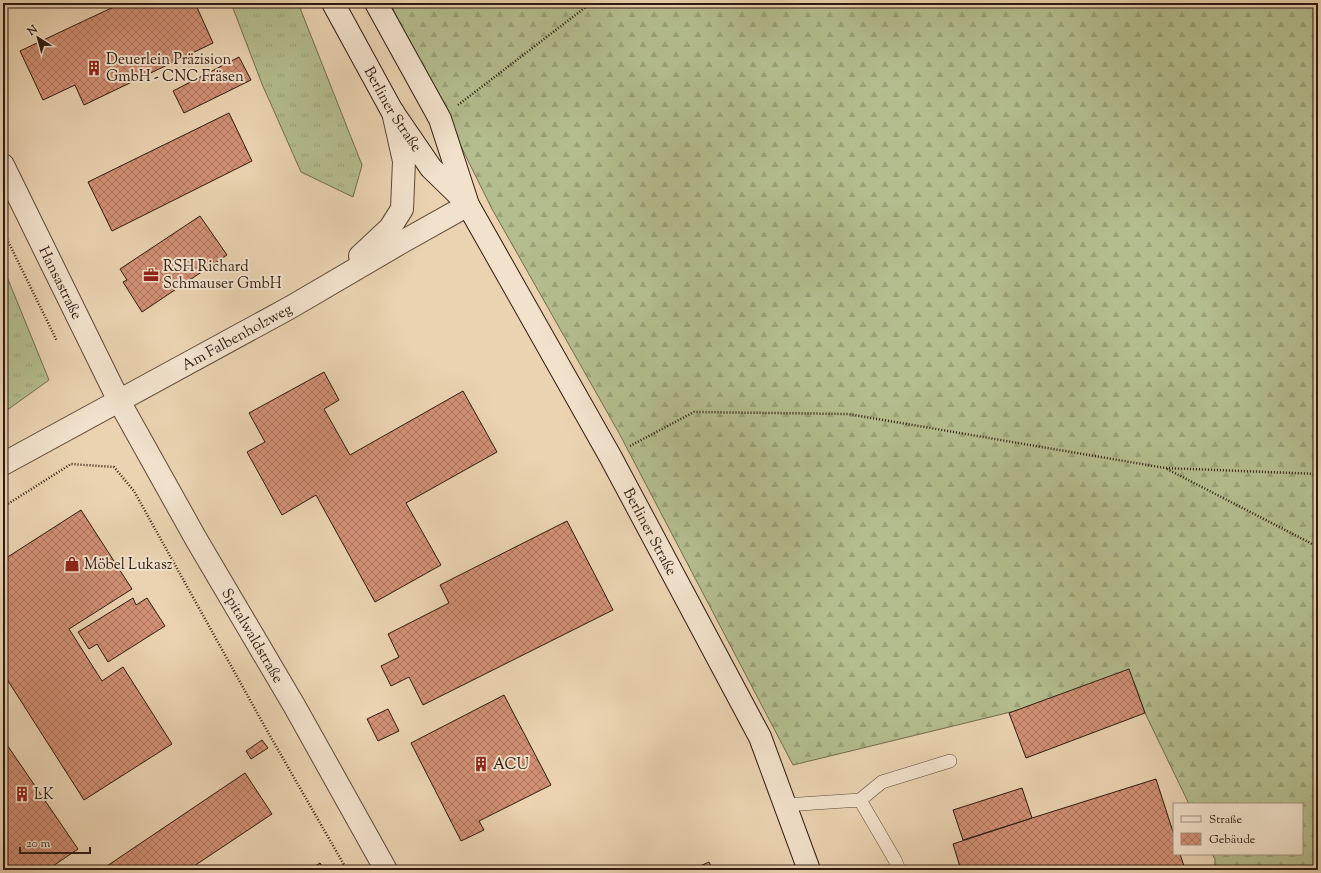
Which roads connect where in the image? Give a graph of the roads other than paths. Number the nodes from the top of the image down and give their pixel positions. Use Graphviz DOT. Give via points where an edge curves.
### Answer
graph roads {
  1 [pos="333,3"];
  2 [pos="376,3"];
  3 [pos="392,111"];
  4 [pos="3,165"];
  5 [pos="468,205"];
  6 [pos="332,283"];
  7 [pos="119,401"];
  8 [pos="3,464"];
  9 [pos="950,760"];
  10 [pos="860,800"];
  11 [pos="785,805"];
  12 [pos="386,870"];
  13 [pos="809,870"];
  14 [pos="899,870"];
  1 -- 3 [label="street, Berliner Straße"];
  2 -- 5 [label="street, Berliner Straße" via="440,119"];
  3 -- 5 [label="street, Berliner Straße" via="431,168"];
  3 -- 6 [label="street" via="404,161 402,209 390,228"];
  4 -- 7 [label="street, Hansastraße"];
  5 -- 6 [label="street, Am Falbenholzweg"];
  5 -- 11 [label="street, Berliner Straße" via="610,456 760,737"];
  6 -- 7 [label="street, Am Falbenholzweg"];
  7 -- 8 [label="street, Am Falbenholzweg"];
  7 -- 12 [label="street, Spitalwaldstraße"];
  9 -- 10 [label="lane" via="882,782"];
  10 -- 11 [label="lane"];
  10 -- 14 [label="lane"];
  11 -- 13 [label="street, Berliner Straße"];
}
